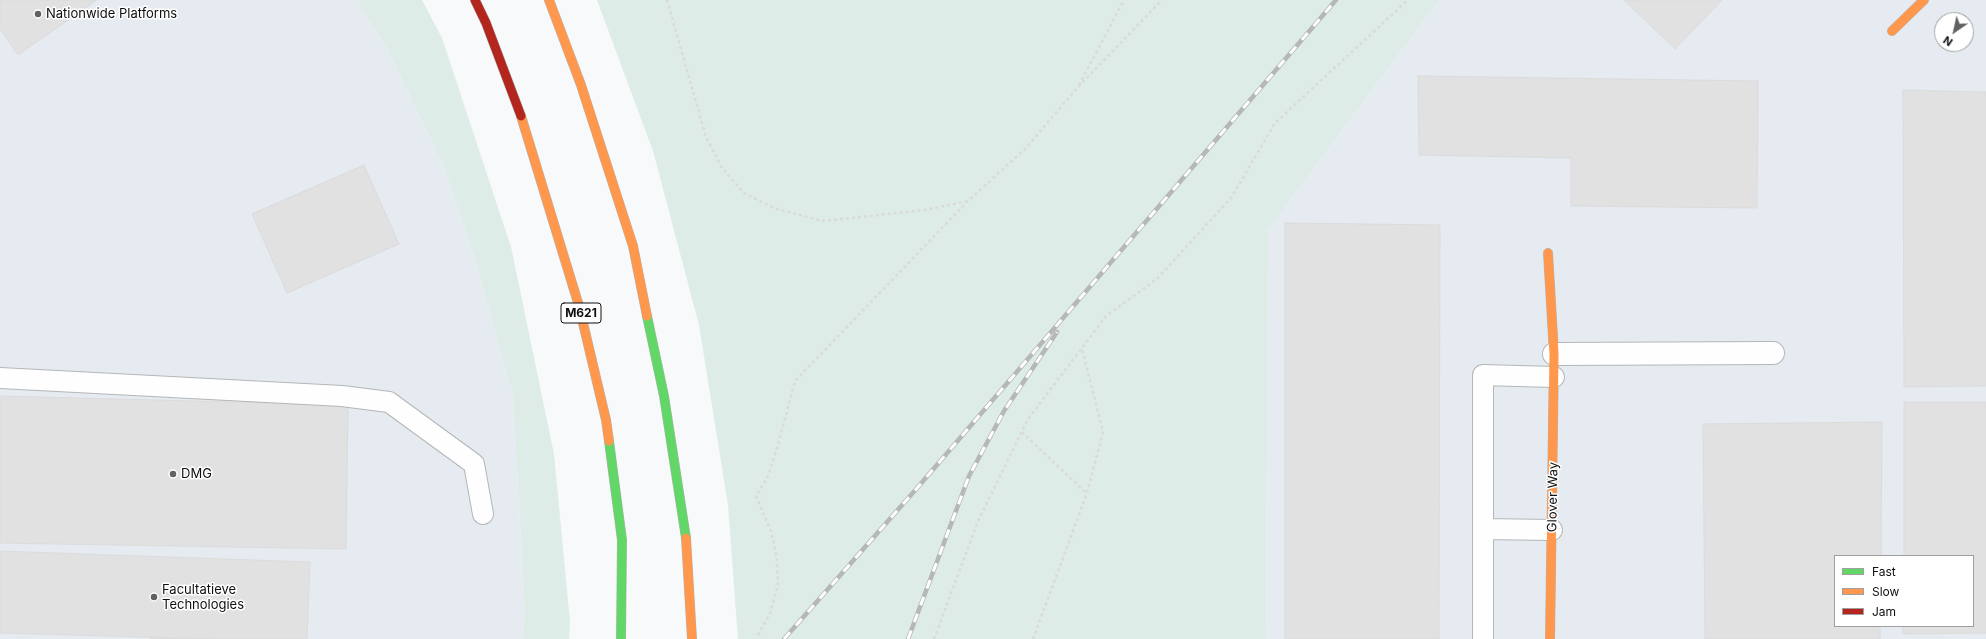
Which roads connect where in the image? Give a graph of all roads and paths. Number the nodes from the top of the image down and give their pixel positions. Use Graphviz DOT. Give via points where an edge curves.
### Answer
graph roads {
  1 [pos="475,0"];
  2 [pos="548,0"];
  3 [pos="667,0"];
  4 [pos="1124,0"];
  5 [pos="1162,0"];
  6 [pos="1408,0"];
  7 [pos="1924,0"];
  8 [pos="1892,31"];
  9 [pos="1078,87"];
  10 [pos="968,201"];
  11 [pos="1548,253"];
  12 [pos="1082,348"];
  13 [pos="1773,353"];
  14 [pos="1554,354"];
  15 [pos="1554,377"];
  16 [pos="0,378"];
  17 [pos="1022,432"];
  18 [pos="1086,493"];
  19 [pos="483,514"];
  20 [pos="1483,529"];
  21 [pos="1552,530"];
  22 [pos="758,635"];
  23 [pos="621,639"];
  24 [pos="692,639"];
  25 [pos="934,639"];
  26 [pos="1033,639"];
  27 [pos="1483,639"];
  28 [pos="1550,639"];
  1 -- 23 [label="main road, M621" via="523,122 579,306 606,420 622,540"];
  2 -- 24 [label="main road" via="581,85 633,246 669,426 687,547"];
  3 -- 10 [label="path" via="706,137 722,168 744,193 774,208 822,221 925,210"];
  4 -- 9 [label="path"];
  5 -- 9 [label="path"];
  6 -- 12 [label="path" via="1275,123 1231,198 1157,279 1106,316"];
  7 -- 8 [label="main road"];
  9 -- 10 [label="path" via="1025,149"];
  10 -- 22 [label="path" via="795,381 768,476 756,496 772,534 778,585 770,613"];
  11 -- 14 [label="main road, Glover Way"];
  12 -- 17 [label="path" via="1028,419"];
  12 -- 18 [label="path" via="1103,432"];
  13 -- 14 [label="street"];
  14 -- 15 [label="main road, Glover Way"];
  15 -- 20 [label="lane" via="1483,375"];
  15 -- 21 [label="main road, Glover Way"];
  16 -- 19 [label="lane" via="342,396 389,402 474,464"];
  17 -- 18 [label="path"];
  17 -- 25 [label="path" via="978,521"];
  18 -- 26 [label="path"];
  20 -- 21 [label="lane"];
  20 -- 27 [label="lane"];
  21 -- 28 [label="main road, Glover Way"];
}
